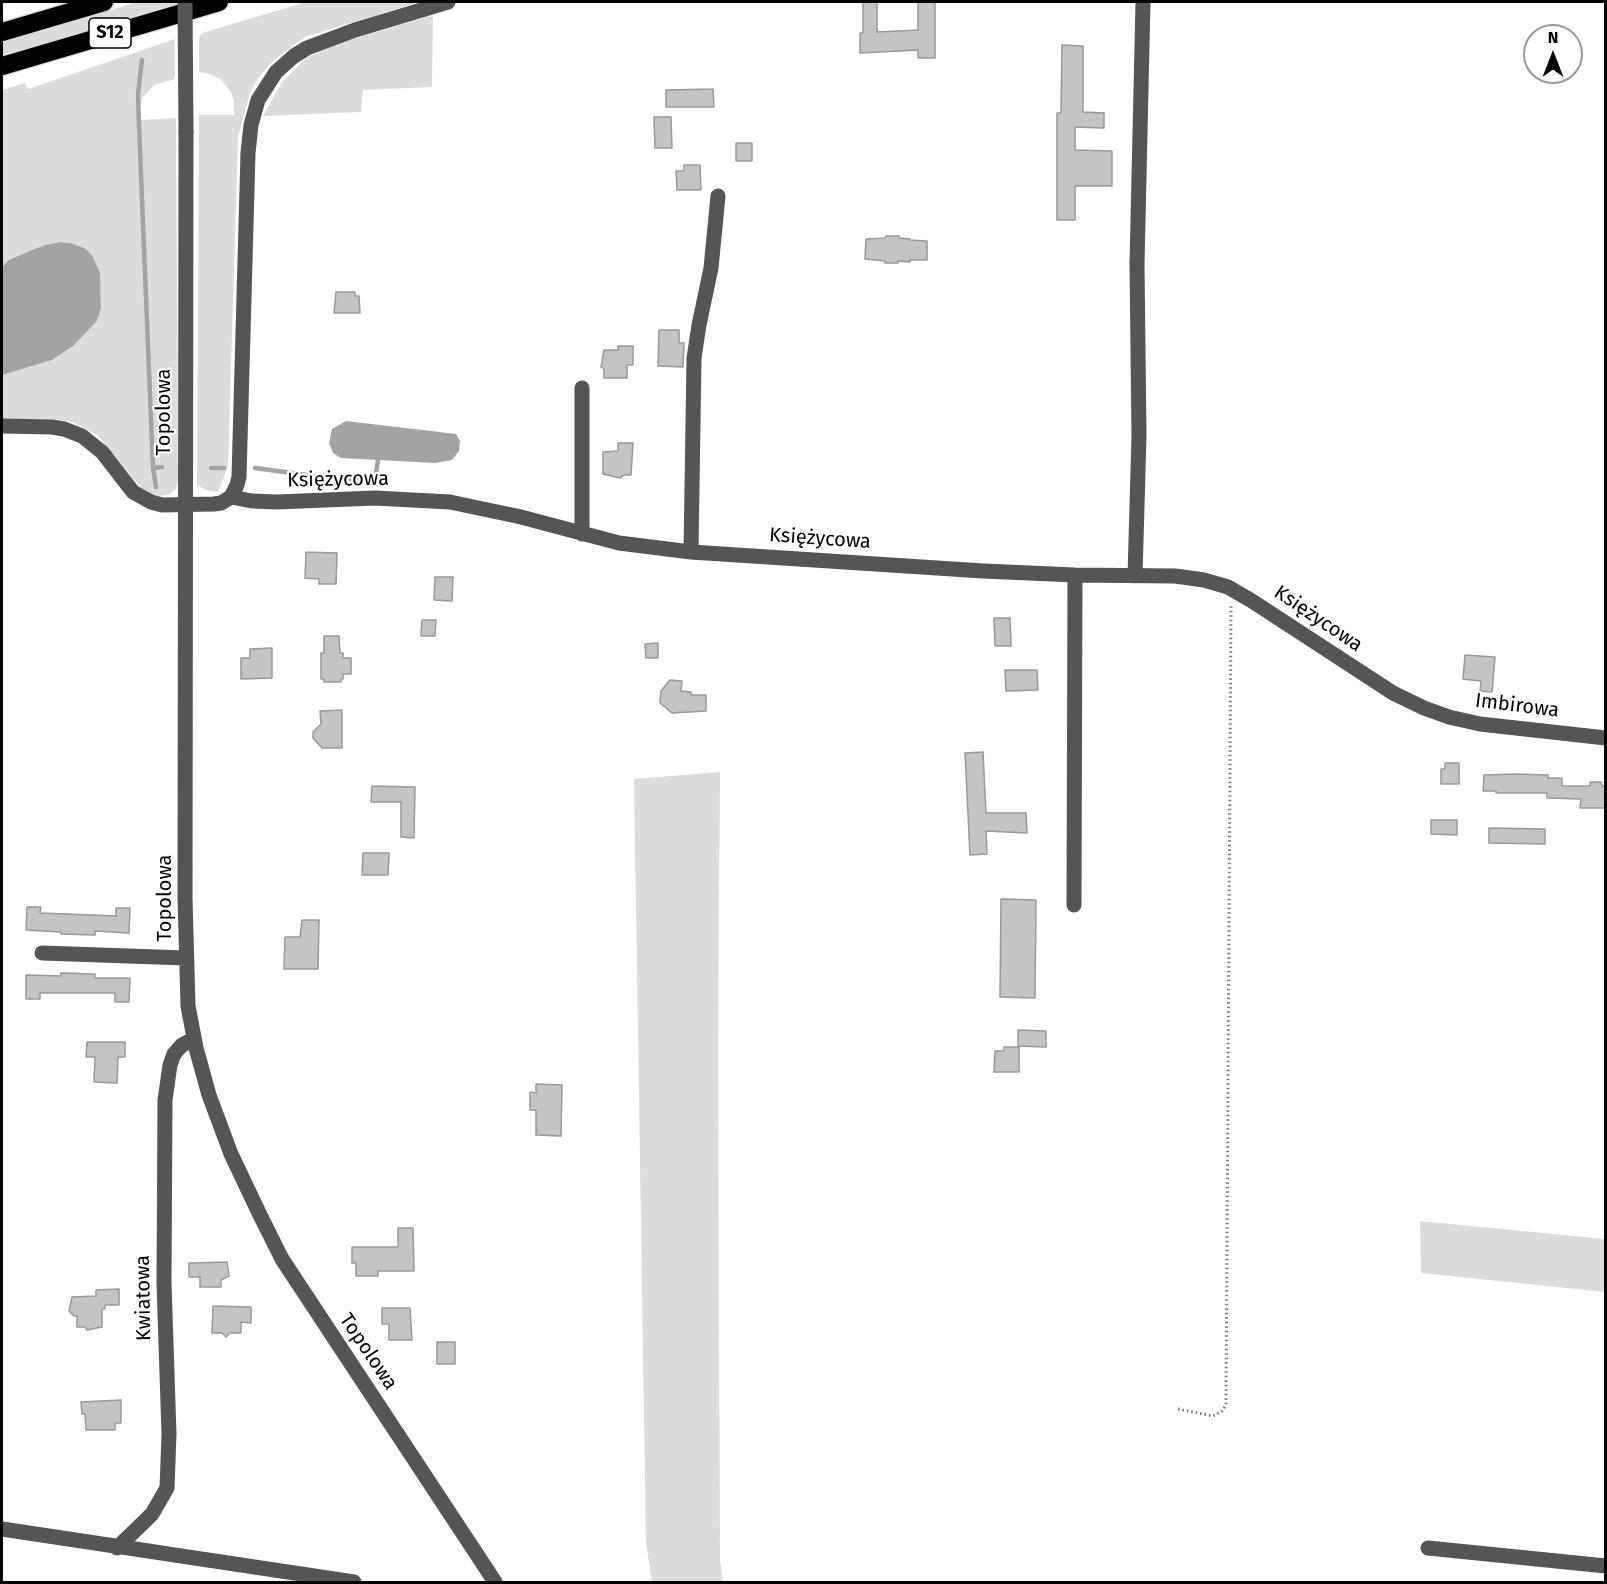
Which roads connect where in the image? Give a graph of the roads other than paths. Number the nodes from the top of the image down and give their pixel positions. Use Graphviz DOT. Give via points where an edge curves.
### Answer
graph roads {
  1 [pos="104,2"];
  2 [pos="185,2"];
  3 [pos="219,2"];
  4 [pos="448,2"];
  5 [pos="1143,2"];
  6 [pos="2,32"];
  7 [pos="2,66"];
  8 [pos="718,196"];
  9 [pos="582,388"];
  10 [pos="2,426"];
  11 [pos="231,496"];
  12 [pos="185,505"];
  13 [pos="582,534"];
  14 [pos="691,552"];
  15 [pos="1075,575"];
  16 [pos="1135,576"];
  17 [pos="1424,708"];
  18 [pos="1605,738"];
  19 [pos="1074,905"];
  20 [pos="42,953"];
  21 [pos="186,958"];
  22 [pos="194,1039"];
  23 [pos="2,1529"];
  24 [pos="117,1548"];
  25 [pos="1428,1548"];
  26 [pos="1605,1566"];
  27 [pos="354,1582"];
  28 [pos="495,1582"];
  1 -- 6 [label="highway, S12"];
  2 -- 12 [label="street, Topolowa, bridge"];
  3 -- 7 [label="highway, S12"];
  4 -- 11 [label="street" via="307,48 276,72 258,100 248,146 239,477"];
  5 -- 16 [label="street"];
  8 -- 14 [label="street" via="711,268 694,358"];
  9 -- 13 [label="street"];
  10 -- 12 [label="street, Księżycowa" via="37,425 71,431 91,441 143,499 162,505"];
  11 -- 12 [label="street, Księżycowa" via="221,503"];
  11 -- 13 [label="street, Księżycowa" via="277,502 352,498 434,501 521,517"];
  12 -- 21 [label="street, Topolowa"];
  13 -- 14 [label="street, Księżycowa"];
  14 -- 15 [label="street, Księżycowa"];
  15 -- 16 [label="street, Księżycowa"];
  15 -- 19 [label="street"];
  16 -- 17 [label="street, Księżycowa" via="1191,578 1235,591 1393,693"];
  17 -- 18 [label="street, Imbirowa" via="1480,723"];
  20 -- 21 [label="street"];
  21 -- 22 [label="street, Topolowa"];
  22 -- 24 [label="street, Kwiatowa" via="174,1054 165,1100 167,1488 152,1514"];
  22 -- 28 [label="street, Topolowa" via="228,1147 282,1259"];
  23 -- 24 [label="street"];
  24 -- 27 [label="street"];
  25 -- 26 [label="street"];
}
